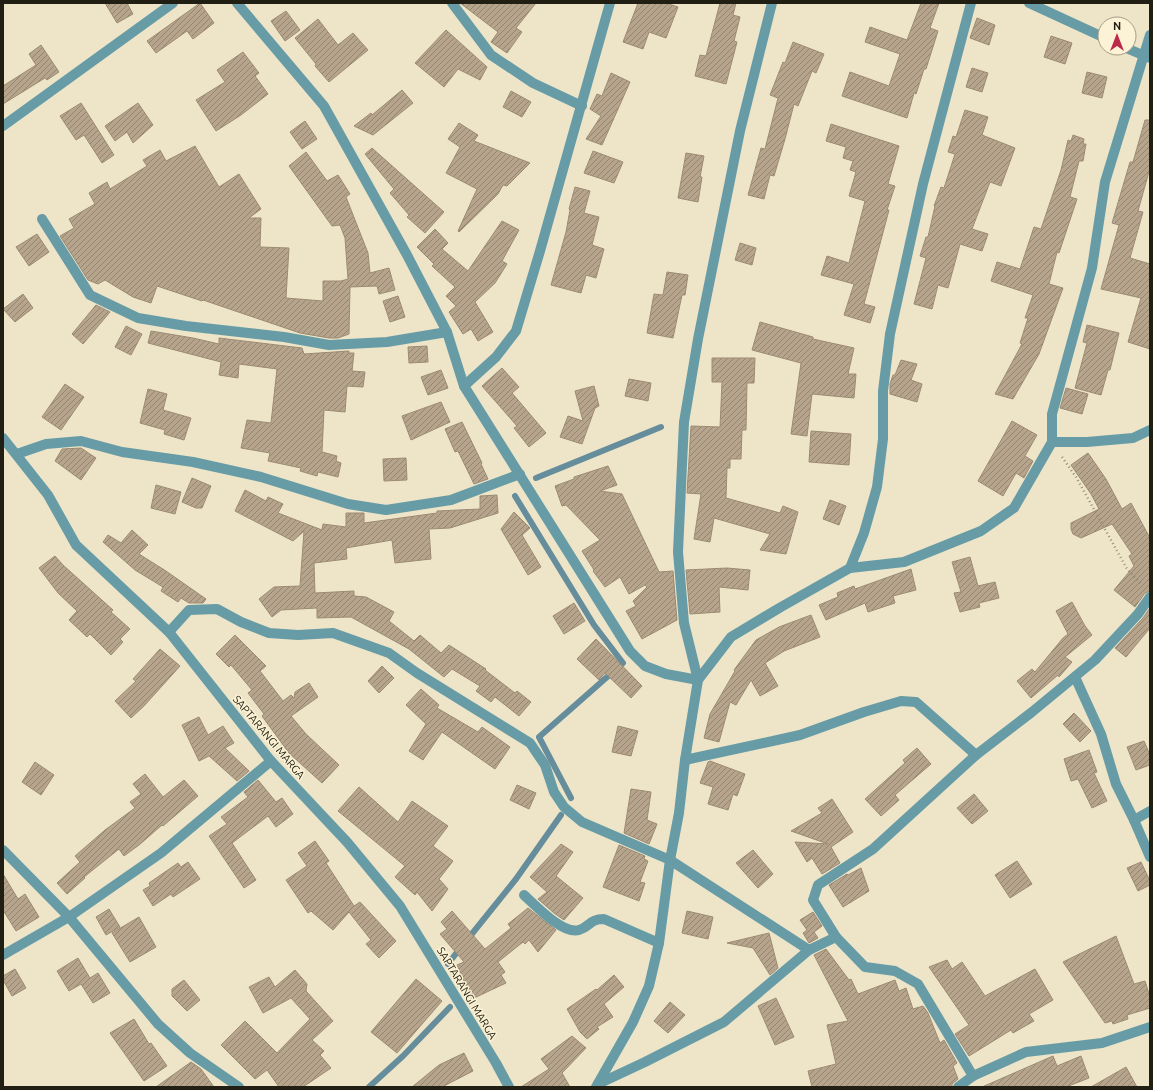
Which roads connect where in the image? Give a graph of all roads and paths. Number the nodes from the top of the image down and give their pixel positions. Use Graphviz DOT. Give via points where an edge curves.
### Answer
graph roads {
  1 [pos="173,3"];
  2 [pos="237,3"];
  3 [pos="452,3"];
  4 [pos="610,3"];
  5 [pos="772,3"];
  6 [pos="971,3"];
  7 [pos="1029,3"];
  8 [pos="1097,34"];
  9 [pos="1150,35"];
  10 [pos="1146,57"];
  11 [pos="582,106"];
  12 [pos="3,126"];
  13 [pos="42,219"];
  14 [pos="447,332"];
  15 [pos="464,386"];
  16 [pos="1150,430"];
  17 [pos="3,438"];
  18 [pos="1052,442"];
  19 [pos="17,454"];
  20 [pos="520,474"];
  21 [pos="850,568"];
  22 [pos="1148,593"];
  23 [pos="169,632"];
  24 [pos="1075,677"];
  25 [pos="698,680"];
  26 [pos="976,755"];
  27 [pos="685,760"];
  28 [pos="271,761"];
  29 [pos="1150,811"];
  30 [pos="1134,820"];
  31 [pos="3,850"];
  32 [pos="1150,857"];
  33 [pos="670,860"];
  34 [pos="524,895"];
  35 [pos="69,917"];
  36 [pos="836,937"];
  37 [pos="659,943"];
  38 [pos="808,950"];
  39 [pos="3,955"];
  40 [pos="1150,1028"];
  41 [pos="973,1076"];
  42 [pos="597,1085"];
  43 [pos="239,1087"];
  44 [pos="509,1087"];
  45 [pos="958,1087"];
  1 -- 12 [label="street"];
  2 -- 14 [label="street" via="324,106"];
  3 -- 11 [label="street" via="491,55 533,83"];
  4 -- 11 [label="street"];
  5 -- 25 [label="street" via="740,131 684,422 678,552 684,623"];
  6 -- 21 [label="street" via="923,184 890,334 882,391 883,439 877,487 864,533"];
  7 -- 8 [label="street"];
  9 -- 10 [label="street"];
  10 -- 18 [label="street" via="1105,182 1092,268 1052,414"];
  11 -- 15 [label="street" via="516,331 496,357"];
  13 -- 14 [label="street" via="90,295 138,318 329,345 387,342"];
  14 -- 15 [label="street"];
  15 -- 20 [label="street"];
  16 -- 18 [label="street" via="1133,438"];
  17 -- 19 [label="street, SAPTARANGI MARGA"];
  18 -- 21 [label="street" via="1014,508 982,531 904,562"];
  18 -- 22 [label="path" via="1076,477 1127,569"];
  19 -- 20 [label="street" via="46,444 81,441 122,452 193,462 254,475 348,504 386,510 452,500"];
  19 -- 23 [label="street, SAPTARANGI MARGA" via="48,494 76,545"];
  20 -- 25 [label="street" via="630,651 646,666 666,674"];
  21 -- 25 [label="street" via="731,637"];
  22 -- 24 [label="street" via="1138,614 1095,660"];
  23 -- 28 [label="street, SAPTARANGI MARGA"];
  23 -- 33 [label="street" via="189,610 217,609 269,633 333,633 389,653 530,743 545,765 554,792 564,807 582,822"];
  24 -- 26 [label="street"];
  24 -- 30 [label="street" via="1101,734 1116,784"];
  25 -- 27 [label="street"];
  26 -- 27 [label="street" via="916,702 901,701 800,735"];
  26 -- 36 [label="street" via="873,849 818,885 813,900"];
  27 -- 33 [label="street"];
  28 -- 35 [label="street" via="161,853"];
  28 -- 44 [label="street, SAPTARANGI MARGA" via="347,842 400,906"];
  29 -- 30 [label="street"];
  30 -- 32 [label="street"];
  31 -- 35 [label="street"];
  33 -- 37 [label="street"];
  33 -- 38 [label="street"];
  34 -- 37 [label="street" via="559,926 579,930 598,919 604,919"];
  35 -- 39 [label="street"];
  35 -- 43 [label="street" via="158,1024 190,1053"];
  36 -- 38 [label="street"];
  36 -- 41 [label="street" via="865,967 895,971 918,984"];
  37 -- 42 [label="street" via="649,986"];
  38 -- 42 [label="street" via="724,1022"];
  40 -- 41 [label="street" via="1102,1043 1026,1052"];
  41 -- 45 [label="street"];
}
